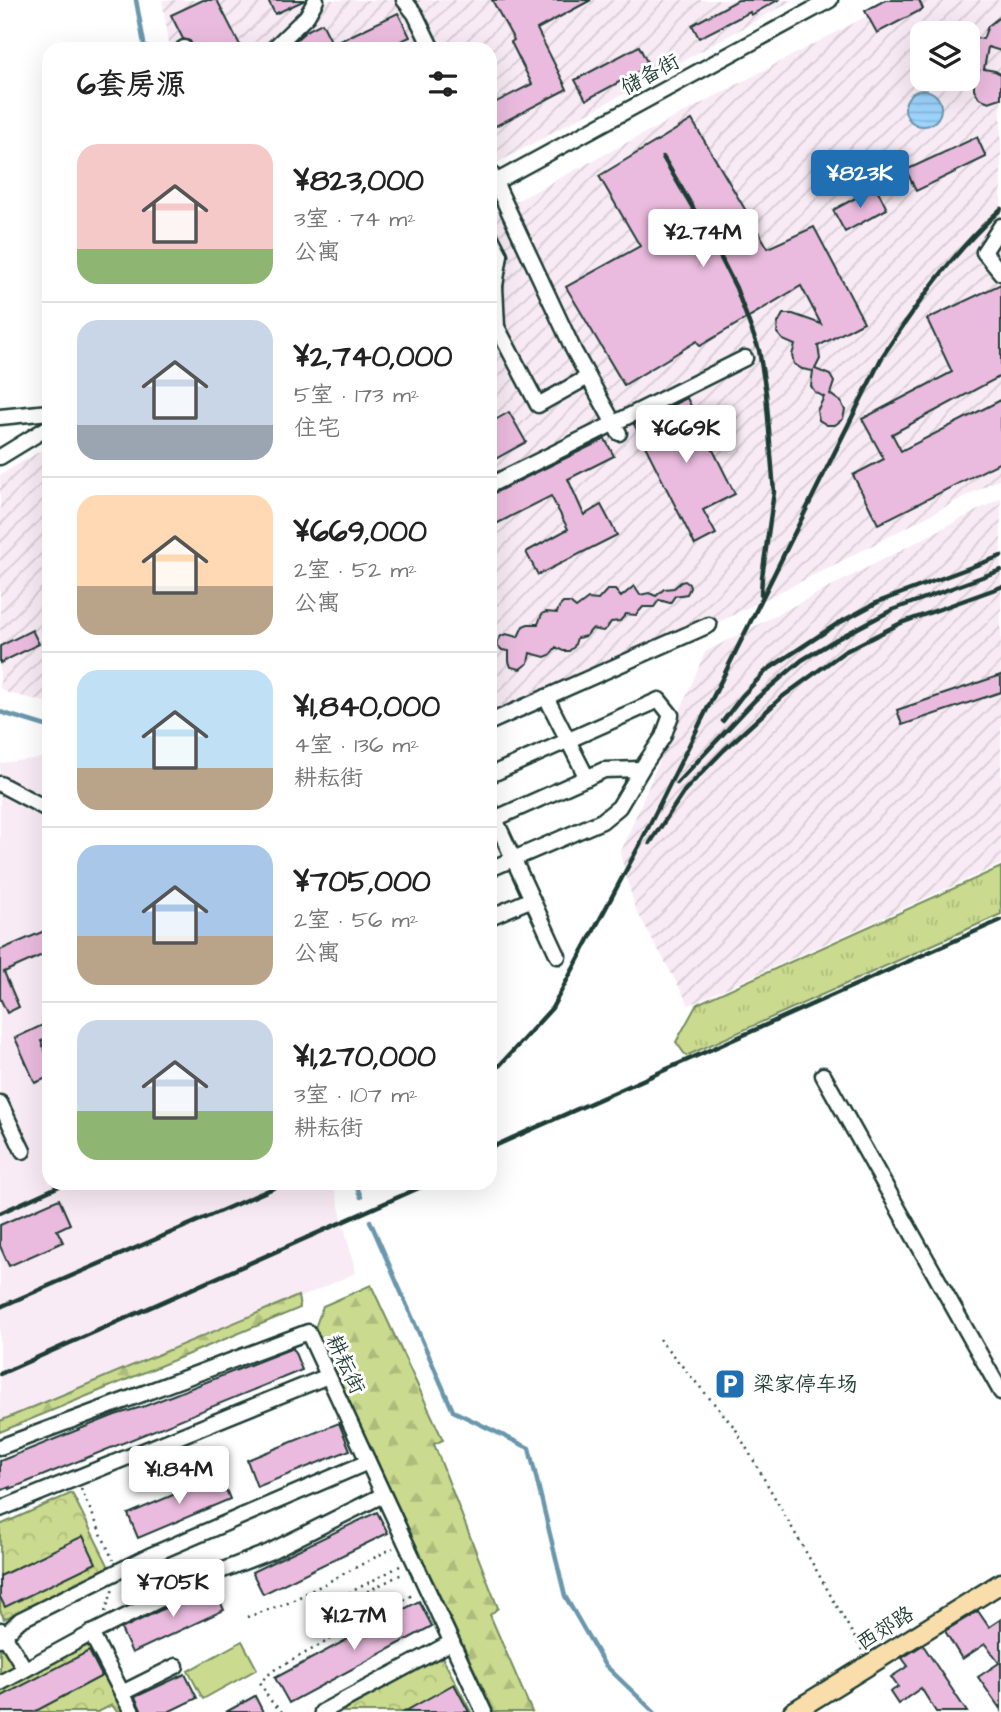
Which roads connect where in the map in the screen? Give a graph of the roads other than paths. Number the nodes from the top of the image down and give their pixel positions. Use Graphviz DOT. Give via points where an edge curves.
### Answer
graph roads {
  1 [pos="316,0"];
  2 [pos="404,0"];
  3 [pos="830,0"];
  4 [pos="280,42"];
  5 [pos="429,42"];
  6 [pos="497,176"];
  7 [pos="497,190"];
  8 [pos="1001,226"];
  9 [pos="497,249"];
  10 [pos="497,267"];
  11 [pos="1001,273"];
  12 [pos="497,327"];
  13 [pos="746,358"];
  14 [pos="589,377"];
  15 [pos="0,404"];
  16 [pos="42,413"];
  17 [pos="21,415"];
  18 [pos="0,417"];
  19 [pos="616,428"];
  20 [pos="42,431"];
  21 [pos="0,457"];
  22 [pos="497,482"];
  23 [pos="709,625"];
  24 [pos="546,697"];
  25 [pos="497,719"];
  26 [pos="568,740"];
  27 [pos="641,769"];
  28 [pos="497,772"];
  29 [pos="587,778"];
  30 [pos="0,784"];
  31 [pos="42,806"];
  32 [pos="497,814"];
  33 [pos="497,826"];
  34 [pos="513,859"];
  35 [pos="497,866"];
  36 [pos="532,899"];
  37 [pos="497,914"];
  38 [pos="558,956"];
  39 [pos="823,1075"];
  40 [pos="0,1103"];
  41 [pos="23,1151"];
  42 [pos="328,1376"];
  43 [pos="1001,1392"];
  44 [pos="0,1447"];
  45 [pos="368,1462"];
  46 [pos="383,1495"];
  47 [pos="0,1509"];
  48 [pos="1001,1583"];
  49 [pos="96,1631"];
  50 [pos="1,1635"];
  51 [pos="452,1642"];
  52 [pos="176,1666"];
  53 [pos="25,1669"];
  54 [pos="0,1683"];
  55 [pos="122,1693"];
  56 [pos="132,1712"];
  57 [pos="321,1712"];
  58 [pos="484,1712"];
  59 [pos="793,1712"];
  1 -- 4 [label="street" via="307,16"];
  2 -- 5 [label="street"];
  3 -- 6 [label="street, 储备街"];
  7 -- 14 [label="street"];
  8 -- 11 [label="street" via="984,252"];
  9 -- 10 [label="street"];
  12 -- 14 [label="street" via="538,405"];
  13 -- 19 [label="street"];
  14 -- 19 [label="street"];
  15 -- 17 [label="street"];
  16 -- 17 [label="street"];
  17 -- 18 [label="street"];
  19 -- 22 [label="street"];
  20 -- 21 [label="street"];
  23 -- 24 [label="street"];
  24 -- 25 [label="street"];
  24 -- 26 [label="street"];
  26 -- 27 [label="street" via="659,700 671,715 663,737"];
  26 -- 28 [label="street"];
  26 -- 29 [label="street"];
  27 -- 29 [label="street" via="604,770"];
  27 -- 34 [label="street" via="620,807 602,821"];
  29 -- 32 [label="street"];
  30 -- 31 [label="street"];
  33 -- 34 [label="street"];
  34 -- 35 [label="street"];
  34 -- 36 [label="street"];
  36 -- 37 [label="street"];
  36 -- 38 [label="street"];
  39 -- 43 [label="street"];
  40 -- 41 [label="street"];
  42 -- 44 [label="street, 耕耘街" via="308,1332"];
  42 -- 45 [label="street, 耕耘街"];
  42 -- 47 [label="street"];
  45 -- 46 [label="street, 耕耘街"];
  45 -- 50 [label="street" via="149,1556 20,1620"];
  46 -- 49 [label="street"];
  46 -- 51 [label="street, 耕耘街"];
  48 -- 59 [label="main road, 西郊路"];
  49 -- 53 [label="street"];
  49 -- 55 [label="street"];
  50 -- 53 [label="street"];
  51 -- 57 [label="street"];
  51 -- 58 [label="street, 耕耘街"];
  52 -- 55 [label="street"];
  53 -- 54 [label="street"];
  55 -- 56 [label="street"];
}
